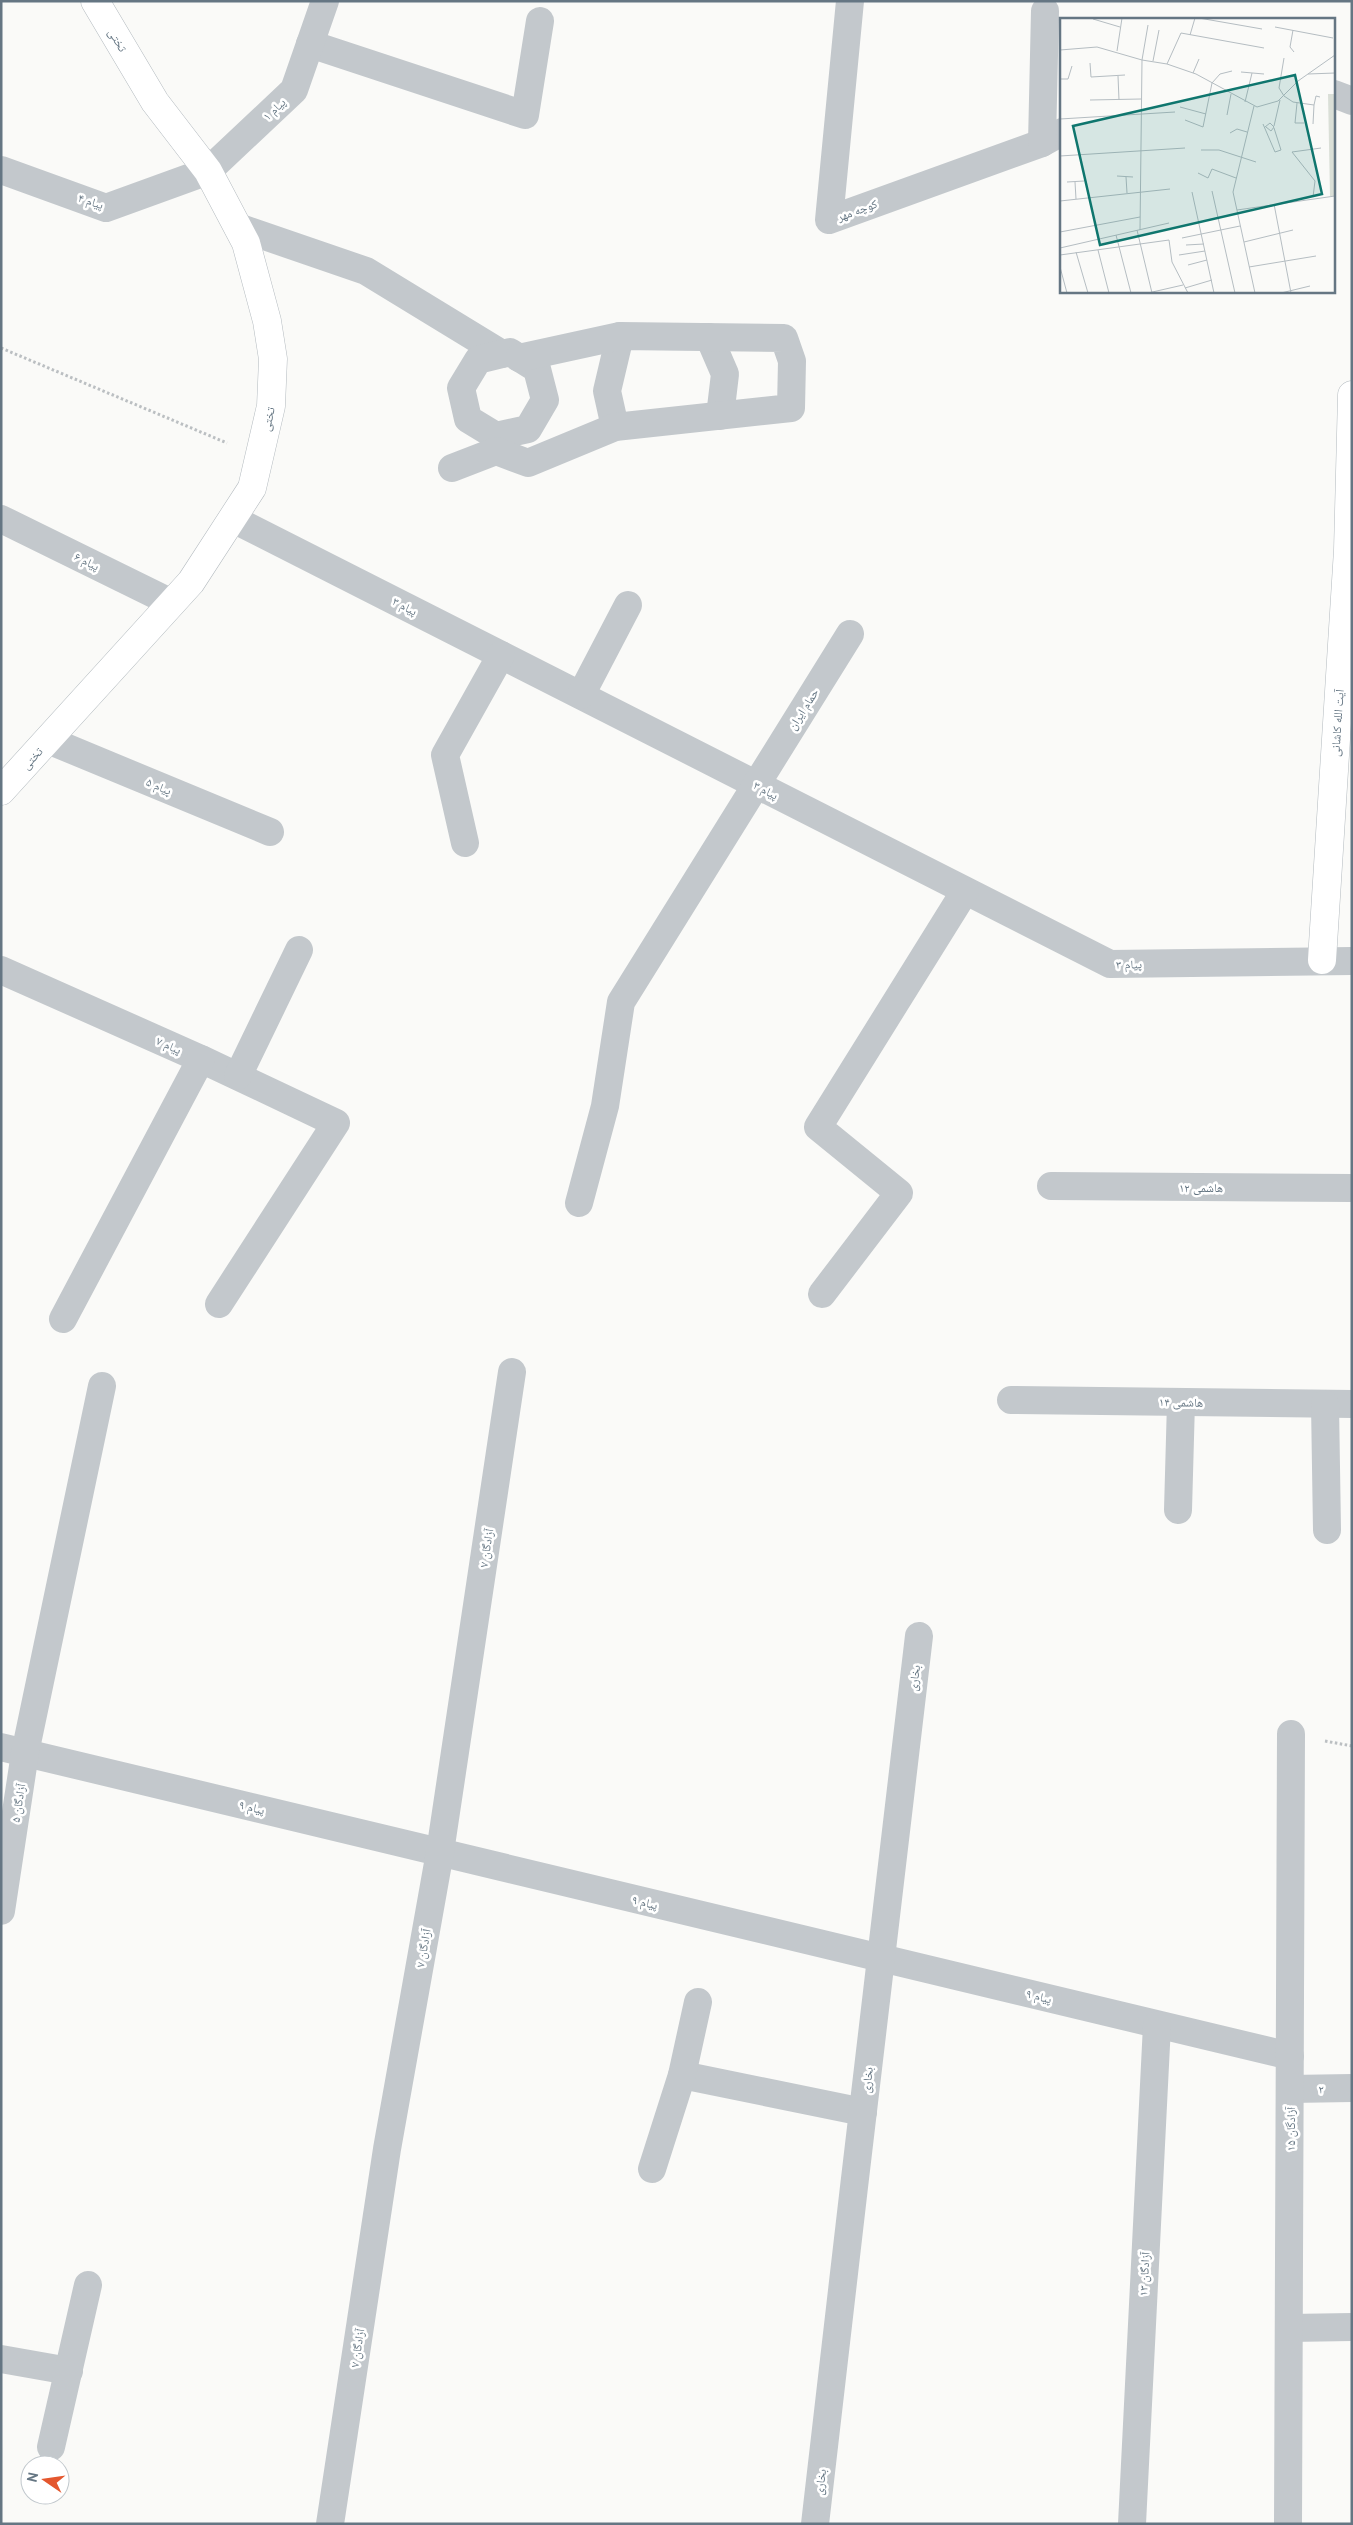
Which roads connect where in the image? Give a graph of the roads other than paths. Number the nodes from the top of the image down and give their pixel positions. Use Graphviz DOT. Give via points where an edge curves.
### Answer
graph roads {
  1 [pos="95,1"];
  2 [pos="325,1"];
  3 [pos="850,1"];
  4 [pos="1045,11"];
  5 [pos="540,20"];
  6 [pos="310,44"];
  7 [pos="1336,95"];
  8 [pos="1352,101"];
  9 [pos="1052,137"];
  10 [pos="1,170"];
  11 [pos="208,171"];
  12 [pos="238,227"];
  13 [pos="620,336"];
  14 [pos="709,337"];
  15 [pos="511,356"];
  16 [pos="1352,396"];
  17 [pos="720,416"];
  18 [pos="615,427"];
  19 [pos="496,444"];
  20 [pos="452,468"];
  21 [pos="1,519"];
  22 [pos="233,519"];
  23 [pos="1350,550"];
  24 [pos="172,603"];
  25 [pos="628,605"];
  26 [pos="850,634"];
  27 [pos="501,654"];
  28 [pos="581,695"];
  29 [pos="48,740"];
  30 [pos="756,785"];
  31 [pos="1,791"];
  32 [pos="270,832"];
  33 [pos="465,843"];
  34 [pos="965,891"];
  35 [pos="299,950"];
  36 [pos="1322,960"];
  37 [pos="1352,961"];
  38 [pos="1,970"];
  39 [pos="201,1059"];
  40 [pos="238,1076"];
  41 [pos="1051,1186"];
  42 [pos="1352,1188"];
  43 [pos="578,1203"];
  44 [pos="822,1294"];
  45 [pos="219,1304"];
  46 [pos="63,1319"];
  47 [pos="512,1372"];
  48 [pos="102,1386"];
  49 [pos="1011,1400"];
  50 [pos="1181,1402"];
  51 [pos="1325,1404"];
  52 [pos="1352,1404"];
  53 [pos="1178,1510"];
  54 [pos="1327,1530"];
  55 [pos="919,1636"];
  56 [pos="1291,1734"];
  57 [pos="13,1750"];
  58 [pos="440,1852"];
  59 [pos="1,1911"];
  60 [pos="879,1958"];
  61 [pos="698,2002"];
  62 [pos="1157,2025"];
  63 [pos="1290,2056"];
  64 [pos="682,2075"];
  65 [pos="1352,2088"];
  66 [pos="1290,2089"];
  67 [pos="864,2112"];
  68 [pos="652,2169"];
  69 [pos="88,2285"];
  70 [pos="1352,2327"];
  71 [pos="1289,2328"];
  72 [pos="1,2359"];
  73 [pos="69,2371"];
  74 [pos="51,2448"];
  75 [pos="330,2524"];
  76 [pos="815,2524"];
  77 [pos="1132,2524"];
  78 [pos="1288,2524"];
  1 -- 11 [label="street, تختی" via="155,102"];
  2 -- 6 [label="street, پیام ۱"];
  3 -- 9 [label="street, کوچه مهر" via="829,220"];
  4 -- 9 [label="street"];
  5 -- 6 [label="street" via="525,115"];
  6 -- 11 [label="street, پیام ۱" via="294,90"];
  7 -- 8 [label="street"];
  10 -- 11 [label="street, پیام ۴" via="106,208"];
  11 -- 12 [label="street, تختی"];
  12 -- 15 [label="street" via="366,271"];
  12 -- 22 [label="street, تختی" via="246,243 267,320 273,359 272,406 260,456 252,488"];
  13 -- 14 [label="street"];
  13 -- 15 [label="street"];
  13 -- 18 [label="street" via="607,391"];
  14 -- 17 [label="street" via="726,374"];
  14 -- 17 [label="street" via="784,338 792,361 791,408"];
  15 -- 19 [label="street" via="537,369 545,400 528,428"];
  15 -- 19 [label="street" via="478,360 461,388 468,419"];
  16 -- 23 [label="street, آیت الله کاشانی"];
  17 -- 18 [label="street"];
  18 -- 19 [label="street" via="528,463"];
  19 -- 20 [label="street"];
  21 -- 24 [label="street, پیام ۶"];
  22 -- 24 [label="street, تختی" via="191,582"];
  22 -- 27 [label="street, پيام ۳"];
  23 -- 36 [label="street, آیت الله کاشانی"];
  24 -- 29 [label="street, تختی"];
  25 -- 28 [label="street"];
  26 -- 30 [label="street, حمام ایران"];
  27 -- 28 [label="street, پيام ۳"];
  27 -- 33 [label="street" via="445,756"];
  28 -- 30 [label="street, پيام ۳"];
  29 -- 31 [label="street, تختی"];
  29 -- 32 [label="street, پیام ۵"];
  30 -- 34 [label="street, پيام ۳"];
  30 -- 43 [label="street, حمام ایران" via="621,1002 605,1106"];
  34 -- 36 [label="street, پيام ۳" via="1110,964"];
  34 -- 44 [label="street" via="818,1127 899,1193"];
  35 -- 40 [label="street"];
  36 -- 37 [label="street, پيام ۳"];
  38 -- 39 [label="street, پیام ۷"];
  39 -- 40 [label="street, پیام ۷"];
  39 -- 46 [label="street"];
  40 -- 45 [label="street, پیام ۷" via="336,1123"];
  41 -- 42 [label="street, هاشمی ۱۲"];
  47 -- 58 [label="street, آزادگان ۷"];
  48 -- 57 [label="street, آزادگان ۵"];
  49 -- 50 [label="street, هاشمی ۱۴"];
  50 -- 51 [label="street, هاشمی ۱۴"];
  50 -- 53 [label="street"];
  51 -- 52 [label="street, هاشمی ۱۴"];
  51 -- 54 [label="street"];
  55 -- 60 [label="street, بخاری"];
  56 -- 63 [label="street, آزادگان ۱۵"];
  57 -- 58 [label="street, پیام ۹"];
  57 -- 59 [label="street, آزادگان ۵"];
  58 -- 60 [label="street, پیام ۹"];
  58 -- 75 [label="street, آزادگان ۷" via="387,2149"];
  60 -- 62 [label="street, پیام ۹"];
  60 -- 67 [label="street, بخاری"];
  61 -- 64 [label="street"];
  62 -- 63 [label="street, پیام ۹"];
  62 -- 77 [label="street, آزادگان ۱۳"];
  63 -- 66 [label="street, آزادگان ۱۵"];
  64 -- 67 [label="street"];
  64 -- 68 [label="street"];
  65 -- 66 [label="street, ۲"];
  66 -- 71 [label="street, آزادگان ۱۵"];
  67 -- 76 [label="street, بخاری"];
  69 -- 73 [label="street"];
  70 -- 71 [label="street"];
  71 -- 78 [label="street, آزادگان ۱۵"];
  72 -- 73 [label="street"];
  73 -- 74 [label="street"];
}
